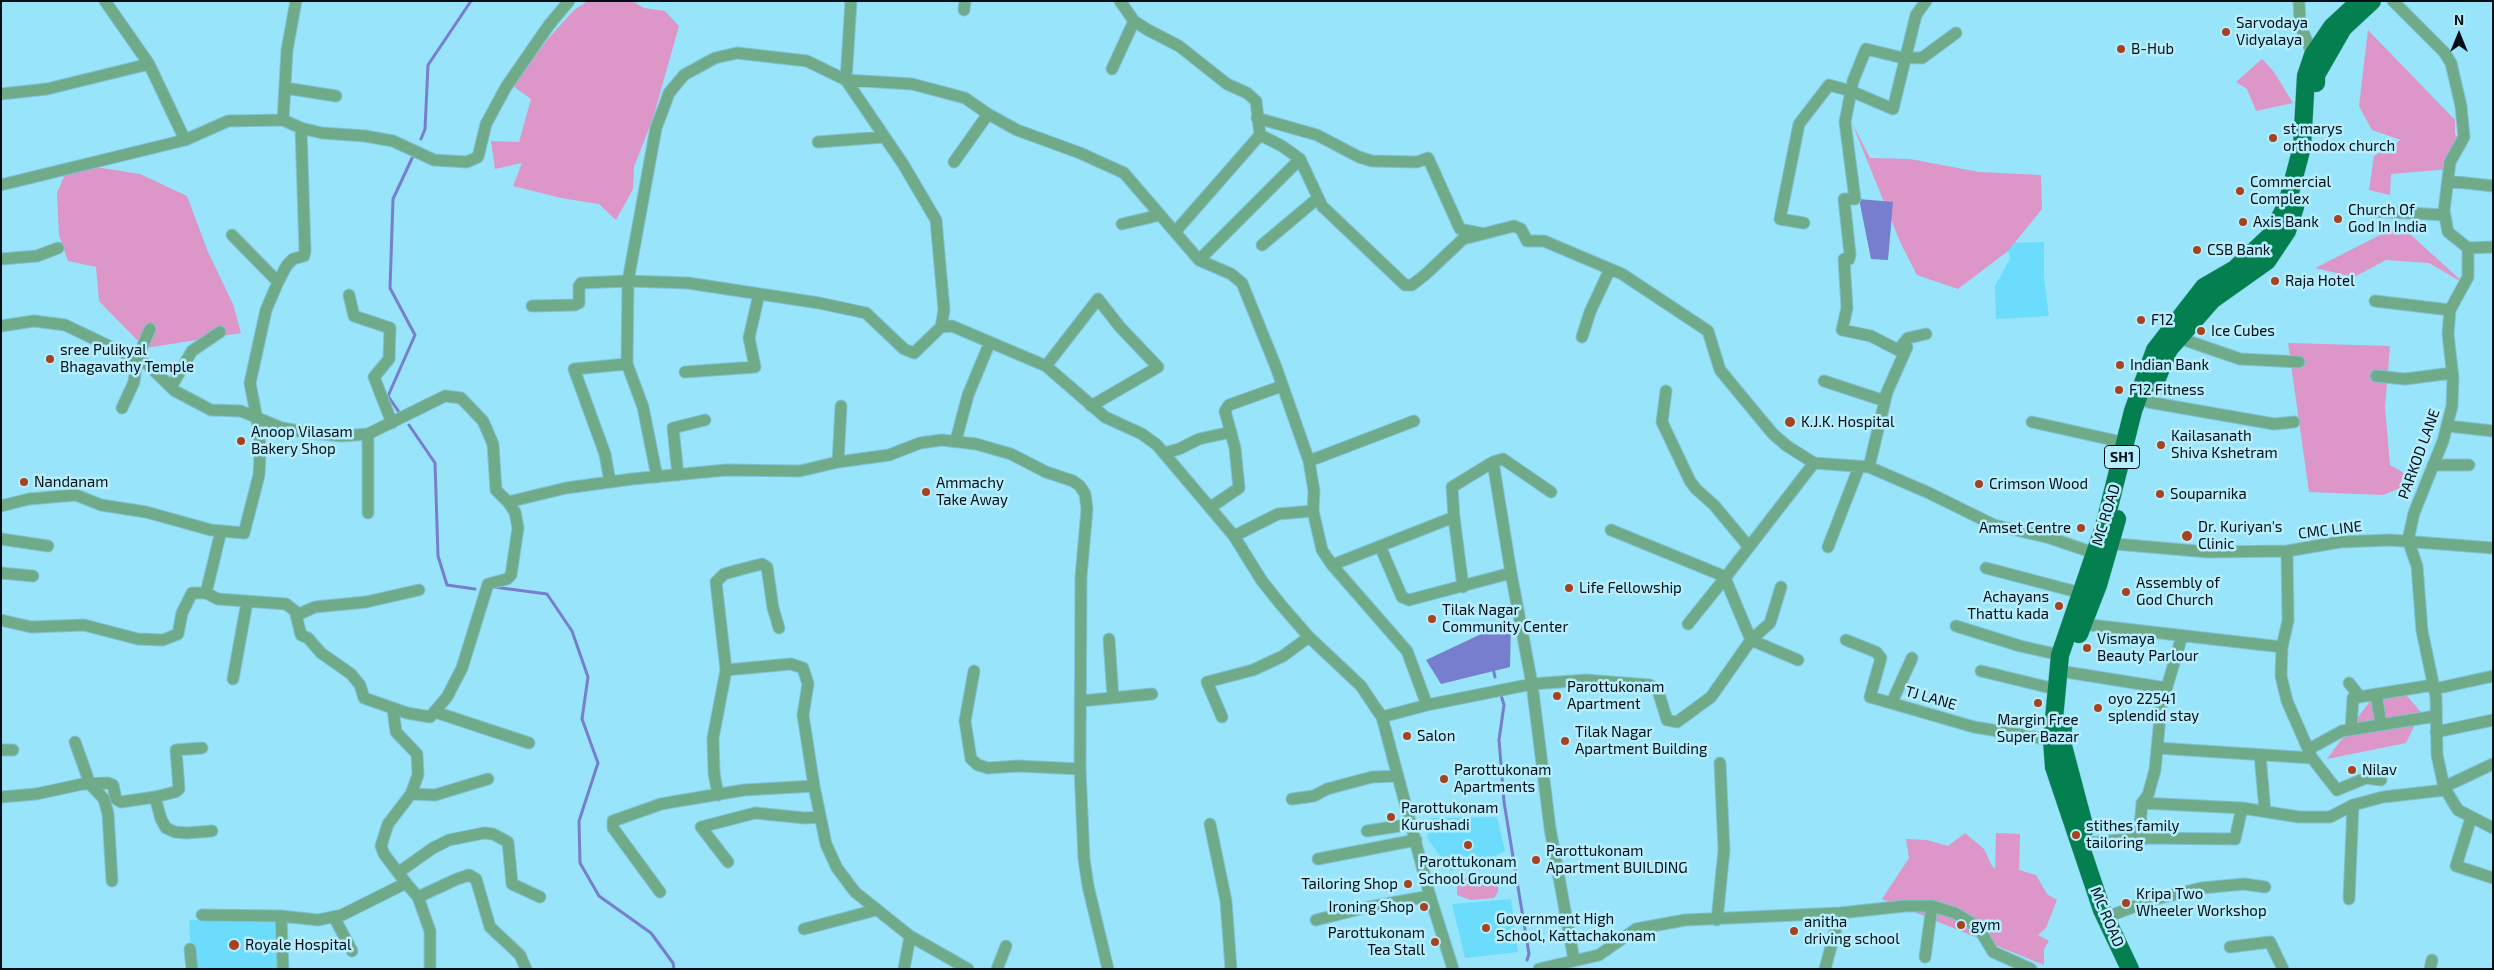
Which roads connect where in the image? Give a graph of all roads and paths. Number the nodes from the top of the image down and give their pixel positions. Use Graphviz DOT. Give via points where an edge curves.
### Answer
graph roads {
  1 [pos="105,1"];
  2 [pos="296,1"];
  3 [pos="569,1"];
  4 [pos="851,1"];
  5 [pos="1120,1"];
  6 [pos="1926,1"];
  7 [pos="2299,1"];
  8 [pos="2360,1"];
  9 [pos="2372,1"];
  10 [pos="2393,1"];
  11 [pos="1134,21"];
  12 [pos="1956,33"];
  13 [pos="2313,55"];
  14 [pos="1906,57"];
  15 [pos="149,64"];
  16 [pos="1112,69"];
  17 [pos="846,80"];
  18 [pos="284,88"];
  19 [pos="1851,91"];
  20 [pos="1,94"];
  21 [pos="336,96"];
  22 [pos="988,114"];
  23 [pos="1257,118"];
  24 [pos="283,120"];
  25 [pos="302,128"];
  26 [pos="1260,135"];
  27 [pos="884,137"];
  28 [pos="185,140"];
  29 [pos="818,142"];
  30 [pos="1300,159"];
  31 [pos="954,162"];
  32 [pos="2448,181"];
  33 [pos="1,185"];
  34 [pos="2493,186"];
  35 [pos="1318,198"];
  36 [pos="2371,211"];
  37 [pos="1160,214"];
  38 [pos="2445,215"];
  39 [pos="1804,223"];
  40 [pos="1122,224"];
  41 [pos="1176,232"];
  42 [pos="1483,234"];
  43 [pos="232,235"];
  44 [pos="1262,244"];
  45 [pos="2493,247"];
  46 [pos="58,248"];
  47 [pos="2468,248"];
  48 [pos="1,259"];
  49 [pos="1199,260"];
  50 [pos="1610,269"];
  51 [pos="628,281"];
  52 [pos="278,282"];
  53 [pos="759,294"];
  54 [pos="349,295"];
  55 [pos="2374,300"];
  56 [pos="532,306"];
  57 [pos="2450,310"];
  58 [pos="1,326"];
  59 [pos="941,328"];
  60 [pos="150,329"];
  61 [pos="220,332"];
  62 [pos="1926,334"];
  63 [pos="1582,337"];
  64 [pos="2178,338"];
  65 [pos="990,342"];
  66 [pos="1907,347"];
  67 [pos="137,359"];
  68 [pos="2299,362"];
  69 [pos="627,364"];
  70 [pos="1046,366"];
  71 [pos="685,372"];
  72 [pos="2452,373"];
  73 [pos="2376,376"];
  74 [pos="1824,381"];
  75 [pos="1282,386"];
  76 [pos="171,387"];
  77 [pos="1666,391"];
  78 [pos="1885,402"];
  79 [pos="2148,402"];
  80 [pos="841,406"];
  81 [pos="1090,406"];
  82 [pos="122,408"];
  83 [pos="257,416"];
  84 [pos="705,420"];
  85 [pos="1414,421"];
  86 [pos="2032,422"];
  87 [pos="2294,422"];
  88 [pos="392,423"];
  89 [pos="2448,426"];
  90 [pos="2493,431"];
  91 [pos="1231,432"];
  92 [pos="368,434"];
  93 [pos="956,440"];
  94 [pos="2126,443"];
  95 [pos="1164,453"];
  96 [pos="1309,461"];
  97 [pos="838,462"];
  98 [pos="1492,462"];
  99 [pos="1814,463"];
  100 [pos="2433,465"];
  101 [pos="2469,465"];
  102 [pos="1864,467"];
  103 [pos="678,475"];
  104 [pos="657,477"];
  105 [pos="610,482"];
  106 [pos="1551,492"];
  107 [pos="508,502"];
  108 [pos="6,505"];
  109 [pos="1211,507"];
  110 [pos="1312,511"];
  111 [pos="368,513"];
  112 [pos="1454,517"];
  113 [pos="1611,530"];
  114 [pos="221,531"];
  115 [pos="1234,536"];
  116 [pos="1,540"];
  117 [pos="2408,540"];
  118 [pos="48,546"];
  119 [pos="1380,546"];
  120 [pos="1749,547"];
  121 [pos="1828,547"];
  122 [pos="2493,548"];
  123 [pos="2103,549"];
  124 [pos="2287,551"];
  125 [pos="1332,565"];
  126 [pos="1986,568"];
  127 [pos="1,572"];
  128 [pos="1511,573"];
  129 [pos="33,576"];
  130 [pos="1725,577"];
  131 [pos="1463,586"];
  132 [pos="1781,587"];
  133 [pos="419,590"];
  134 [pos="206,593"];
  135 [pos="2081,593"];
  136 [pos="247,602"];
  137 [pos="297,615"];
  138 [pos="1,620"];
  139 [pos="1688,624"];
  140 [pos="2082,624"];
  141 [pos="1956,626"];
  142 [pos="779,628"];
  143 [pos="2182,636"];
  144 [pos="1309,637"];
  145 [pos="1109,639"];
  146 [pos="1751,640"];
  147 [pos="1846,640"];
  148 [pos="2282,647"];
  149 [pos="2060,654"];
  150 [pos="1912,658"];
  151 [pos="1798,660"];
  152 [pos="726,670"];
  153 [pos="974,671"];
  154 [pos="1980,671"];
  155 [pos="2066,672"];
  156 [pos="2493,676"];
  157 [pos="233,679"];
  158 [pos="2349,683"];
  159 [pos="1532,684"];
  160 [pos="2434,687"];
  161 [pos="2166,688"];
  162 [pos="2055,689"];
  163 [pos="1152,694"];
  164 [pos="2376,694"];
  165 [pos="2360,697"];
  166 [pos="1113,698"];
  167 [pos="1081,701"];
  168 [pos="1892,702"];
  169 [pos="1427,705"];
  170 [pos="393,709"];
  171 [pos="435,712"];
  172 [pos="2436,716"];
  173 [pos="1222,717"];
  174 [pos="1382,717"];
  175 [pos="2493,720"];
  176 [pos="2381,724"];
  177 [pos="2352,729"];
  178 [pos="2436,732"];
  179 [pos="2057,741"];
  180 [pos="75,742"];
  181 [pos="529,743"];
  182 [pos="202,748"];
  183 [pos="2157,748"];
  184 [pos="2310,753"];
  185 [pos="2260,755"];
  186 [pos="1720,763"];
  187 [pos="2493,764"];
  188 [pos="1080,769"];
  189 [pos="1398,776"];
  190 [pos="488,779"];
  191 [pos="2381,780"];
  192 [pos="90,784"];
  193 [pos="814,786"];
  194 [pos="2444,789"];
  195 [pos="411,794"];
  196 [pos="718,795"];
  197 [pos="1,797"];
  198 [pos="155,797"];
  199 [pos="1292,800"];
  200 [pos="2142,803"];
  201 [pos="2354,805"];
  202 [pos="2242,808"];
  203 [pos="2265,812"];
  204 [pos="820,817"];
  205 [pos="2471,818"];
  206 [pos="1210,824"];
  207 [pos="1412,824"];
  208 [pos="2493,828"];
  209 [pos="212,831"];
  210 [pos="1367,831"];
  211 [pos="2139,838"];
  212 [pos="1416,840"];
  213 [pos="2088,843"];
  214 [pos="1318,859"];
  215 [pos="728,862"];
  216 [pos="399,872"];
  217 [pos="2493,878"];
  218 [pos="112,881"];
  219 [pos="406,883"];
  220 [pos="2265,888"];
  221 [pos="660,892"];
  222 [pos="1430,896"];
  223 [pos="418,897"];
  224 [pos="540,897"];
  225 [pos="2349,899"];
  226 [pos="1932,906"];
  227 [pos="876,910"];
  228 [pos="1840,913"];
  229 [pos="202,915"];
  230 [pos="2112,915"];
  231 [pos="281,916"];
  232 [pos="334,917"];
  233 [pos="1316,920"];
  234 [pos="1717,920"];
  235 [pos="804,929"];
  236 [pos="910,936"];
  237 [pos="1006,946"];
  238 [pos="2230,947"];
  239 [pos="190,949"];
  240 [pos="352,951"];
  241 [pos="1925,957"];
  242 [pos="1574,960"];
  243 [pos="955,965"];
  244 [pos="2027,968"];
  245 [pos="192,969"];
  246 [pos="283,969"];
  247 [pos="430,969"];
  248 [pos="526,969"];
  249 [pos="904,969"];
  250 [pos="968,969"];
  251 [pos="997,969"];
  252 [pos="1108,969"];
  253 [pos="1231,969"];
  254 [pos="1453,969"];
  255 [pos="1539,969"];
  256 [pos="1824,969"];
  257 [pos="2130,969"];
  258 [pos="2139,969"];
  259 [pos="2283,969"];
  1 -- 15 [label="street"];
  2 -- 18 [label="street"];
  3 -- 25 [label="street" via="506,87 482,134 478,157 467,162 434,160 393,141"];
  4 -- 17 [label="street"];
  5 -- 11 [label="street"];
  6 -- 14 [label="street" via="1916,15"];
  7 -- 13 [label="street" via="2300,25"];
  8 -- 13 [label="main road, MC ROAD / SH1" via="2332,27"];
  9 -- 64 [label="main road, MC ROAD / SH1" via="2343,28 2316,75 2309,169 2287,231 2267,261 2212,300"];
  10 -- 32 [label="street" via="2451,63 2464,137 2450,162"];
  11 -- 16 [label="street"];
  11 -- 23 [label="street" via="1179,46 1226,84 1247,93 1256,101"];
  12 -- 14 [label="street" via="1922,58"];
  13 -- 94 [label="main road, MC ROAD / SH1" via="2306,76 2302,147 2287,204 2271,235 2235,269 2204,287 2155,350 2133,411"];
  14 -- 19 [label="street" via="1866,49"];
  14 -- 19 [label="street" via="1893,109"];
  15 -- 20 [label="street" via="47,89"];
  15 -- 28 [label="street"];
  17 -- 22 [label="street" via="912,84 965,98"];
  17 -- 27 [label="street"];
  17 -- 51 [label="street" via="807,61 737,53 715,58 684,75 669,93 656,128"];
  18 -- 21 [label="street"];
  18 -- 24 [label="street"];
  19 -- 39 [label="street" via="1829,85 1798,124 1780,219"];
  19 -- 62 [label="street" via="1844,122 1855,199 1844,199 1850,254 1849,259 1844,258 1847,308 1842,330 1871,336 1898,350 1908,338"];
  22 -- 31 [label="street"];
  22 -- 37 [label="street" via="1017,130 1124,173"];
  23 -- 26 [label="street"];
  23 -- 42 [label="street" via="1317,135 1372,161 1417,162 1428,158 1460,229"];
  24 -- 25 [label="street"];
  24 -- 28 [label="street" via="228,121"];
  25 -- 52 [label="street" via="304,256 293,259"];
  26 -- 30 [label="street"];
  26 -- 41 [label="street"];
  27 -- 29 [label="street"];
  27 -- 59 [label="street" via="936,220 944,310"];
  28 -- 33 [label="street"];
  30 -- 35 [label="street"];
  30 -- 49 [label="street"];
  32 -- 34 [label="street"];
  32 -- 38 [label="street"];
  35 -- 42 [label="street" via="1339,225 1405,285 1412,285 1426,274 1463,239"];
  35 -- 44 [label="street"];
  36 -- 38 [label="street"];
  37 -- 40 [label="street"];
  37 -- 41 [label="street"];
  38 -- 47 [label="street" via="2448,232"];
  41 -- 49 [label="street"];
  42 -- 50 [label="street" via="1514,226 1521,229 1527,241 1544,241"];
  43 -- 52 [label="street"];
  45 -- 47 [label="street"];
  46 -- 48 [label="street" via="36,256"];
  47 -- 57 [label="street, PARKOD LANE" via="2468,276"];
  49 -- 75 [label="street" via="1231,274 1245,288"];
  50 -- 63 [label="street"];
  50 -- 99 [label="street" via="1708,331 1720,370 1773,434"];
  51 -- 53 [label="street" via="688,283"];
  51 -- 56 [label="street" via="581,283 579,303 575,305"];
  51 -- 69 [label="street"];
  52 -- 83 [label="street" via="266,310 250,382"];
  53 -- 59 [label="street" via="866,313 904,349 914,353"];
  53 -- 71 [label="street" via="749,338 755,367"];
  54 -- 88 [label="street" via="354,316 390,328 389,359 374,377"];
  55 -- 57 [label="street"];
  57 -- 72 [label="street, PARKOD LANE" via="2448,334"];
  58 -- 67 [label="street" via="34,321 65,325"];
  59 -- 65 [label="street" via="952,326"];
  60 -- 67 [label="street"];
  61 -- 76 [label="street" via="192,351"];
  64 -- 68 [label="street" via="2240,359"];
  64 -- 79 [label="main road, MC ROAD / SH1" via="2169,349"];
  65 -- 70 [label="street"];
  65 -- 93 [label="street" via="968,395"];
  66 -- 78 [label="street"];
  67 -- 76 [label="street"];
  67 -- 82 [label="street" via="134,382"];
  69 -- 104 [label="street" via="650,434"];
  69 -- 105 [label="street" via="574,368 605,454"];
  70 -- 81 [label="street"];
  70 -- 81 [label="street" via="1098,299 1158,367"];
  72 -- 73 [label="street" via="2404,379"];
  72 -- 89 [label="street, PARKOD LANE"];
  74 -- 78 [label="street"];
  75 -- 91 [label="street" via="1229,405 1225,411"];
  75 -- 96 [label="street"];
  76 -- 83 [label="street" via="212,410 241,411"];
  77 -- 120 [label="street" via="1662,422 1690,481"];
  78 -- 102 [label="street"];
  79 -- 87 [label="street" via="2274,424"];
  79 -- 123 [label="main road, MC ROAD / SH1"];
  80 -- 97 [label="street"];
  81 -- 95 [label="street" via="1105,417 1142,434"];
  83 -- 92 [label="street" via="282,428 342,436"];
  83 -- 114 [label="street" via="259,475 244,533"];
  84 -- 103 [label="street" via="674,428"];
  85 -- 96 [label="street"];
  86 -- 94 [label="street"];
  88 -- 92 [label="street"];
  88 -- 107 [label="street" via="446,396 461,398 483,421 493,444 496,490"];
  89 -- 90 [label="street"];
  89 -- 100 [label="street, PARKOD LANE"];
  91 -- 95 [label="street" via="1199,439"];
  91 -- 109 [label="street" via="1239,470 1239,488"];
  92 -- 111 [label="street"];
  93 -- 97 [label="street" via="920,443 889,455"];
  93 -- 167 [label="street" via="1011,454 1046,472 1073,481 1085,494"];
  94 -- 123 [label="main road, MC ROAD / SH1"];
  95 -- 109 [label="street"];
  96 -- 110 [label="street" via="1314,491"];
  97 -- 103 [label="street" via="800,471 726,470"];
  98 -- 106 [label="street" via="1503,459"];
  98 -- 112 [label="street" via="1452,487"];
  98 -- 128 [label="street"];
  99 -- 102 [label="street, CMC LINE"];
  99 -- 120 [label="street"];
  100 -- 101 [label="street"];
  100 -- 117 [label="street, PARKOD LANE" via="2414,513"];
  102 -- 121 [label="street"];
  102 -- 123 [label="street, CMC LINE" via="1929,493 1994,526"];
  103 -- 104 [label="street"];
  104 -- 105 [label="street"];
  105 -- 107 [label="street" via="566,488"];
  107 -- 171 [label="street" via="518,528 511,575 488,584 465,660 447,697"];
  108 -- 114 [label="street" via="76,495 101,505 146,512"];
  109 -- 115 [label="street"];
  110 -- 115 [label="street" via="1278,514"];
  110 -- 125 [label="street" via="1322,550"];
  112 -- 119 [label="street"];
  112 -- 131 [label="street"];
  113 -- 130 [label="street"];
  114 -- 134 [label="street"];
  115 -- 144 [label="street" via="1262,580"];
  116 -- 118 [label="street"];
  117 -- 122 [label="street, CMC LINE"];
  117 -- 124 [label="street, CMC LINE" via="2340,542"];
  117 -- 160 [label="street" via="2417,566 2422,631"];
  119 -- 125 [label="street"];
  119 -- 131 [label="street" via="1402,597 1409,600"];
  120 -- 130 [label="street"];
  123 -- 124 [label="street, CMC LINE"];
  123 -- 135 [label="main road, MC ROAD / SH1"];
  123 -- 140 [label="main road, MC ROAD / SH1"];
  124 -- 148 [label="street" via="2288,621"];
  125 -- 169 [label="street" via="1407,651"];
  126 -- 135 [label="street"];
  127 -- 129 [label="street"];
  128 -- 131 [label="street"];
  128 -- 159 [label="street"];
  130 -- 139 [label="street"];
  130 -- 146 [label="street"];
  132 -- 146 [label="street" via="1770,623"];
  133 -- 137 [label="street" via="366,602 315,607"];
  134 -- 136 [label="street" via="218,599"];
  134 -- 138 [label="street" via="192,593 182,614 178,634 163,640 138,639 84,625 31,627"];
  135 -- 149 [label="main road, MC ROAD / SH1"];
  136 -- 137 [label="street" via="286,604"];
  136 -- 157 [label="street"];
  137 -- 170 [label="street" via="302,635 351,674 360,685 364,698"];
  140 -- 143 [label="street"];
  140 -- 155 [label="main road, MC ROAD / SH1"];
  141 -- 149 [label="street" via="2020,646"];
  142 -- 152 [label="street" via="767,567 762,564 724,574 716,582"];
  143 -- 148 [label="street"];
  143 -- 161 [label="street"];
  144 -- 173 [label="street" via="1283,656 1261,666 1207,682"];
  144 -- 174 [label="street" via="1361,686"];
  145 -- 166 [label="street"];
  146 -- 151 [label="street"];
  146 -- 159 [label="street" via="1711,697 1677,722 1667,720 1658,691 1650,685 1586,680"];
  147 -- 168 [label="street, TJ LANE" via="1878,654 1880,661 1870,697"];
  148 -- 184 [label="street" via="2281,676 2287,701"];
  149 -- 162 [label="main road, MC ROAD / SH1"];
  150 -- 168 [label="street"];
  152 -- 193 [label="street" via="791,664 804,668 808,684 804,715"];
  152 -- 196 [label="street" via="714,738"];
  153 -- 188 [label="street" via="965,721 972,759 978,765 988,768"];
  154 -- 162 [label="street"];
  155 -- 161 [label="street"];
  155 -- 179 [label="main road, MC ROAD / SH1"];
  156 -- 160 [label="street"];
  158 -- 165 [label="street"];
  159 -- 169 [label="street"];
  159 -- 242 [label="street" via="1550,828"];
  160 -- 164 [label="street"];
  160 -- 172 [label="street"];
  161 -- 183 [label="street"];
  162 -- 179 [label="main road, MC ROAD / SH1"];
  163 -- 166 [label="street"];
  164 -- 165 [label="street"];
  164 -- 176 [label="street"];
  165 -- 177 [label="street" via="2353,698"];
  166 -- 167 [label="street"];
  167 -- 188 [label="street"];
  168 -- 179 [label="street, TJ LANE" via="1974,727"];
  169 -- 174 [label="street"];
  170 -- 171 [label="street" via="421,717 430,717"];
  170 -- 195 [label="street" via="396,732 417,754 418,775"];
  171 -- 181 [label="street"];
  172 -- 176 [label="street"];
  172 -- 178 [label="street"];
  174 -- 189 [label="street"];
  175 -- 178 [label="street"];
  176 -- 177 [label="street"];
  177 -- 184 [label="street" via="2342,731"];
  178 -- 194 [label="street"];
  179 -- 213 [label="main road, MC ROAD / SH1"];
  179 -- 257 [label="main road, MC ROAD / SH1" via="2055,774 2102,910"];
  180 -- 192 [label="street"];
  182 -- 198 [label="street" via="176,750 178,789"];
  183 -- 185 [label="street"];
  183 -- 200 [label="street" via="2148,795"];
  184 -- 185 [label="street"];
  184 -- 191 [label="street" via="2336,790 2366,778"];
  185 -- 203 [label="street"];
  186 -- 234 [label="street" via="1724,850"];
  187 -- 194 [label="street"];
  188 -- 252 [label="street" via="1084,859"];
  189 -- 199 [label="street" via="1372,777"];
  189 -- 207 [label="street"];
  190 -- 195 [label="street" via="435,795"];
  192 -- 197 [label="street"];
  192 -- 198 [label="street" via="112,785 116,799 121,802"];
  192 -- 218 [label="street" via="104,799 108,814"];
  193 -- 196 [label="street" via="744,790"];
  193 -- 204 [label="street"];
  194 -- 201 [label="street" via="2384,797"];
  194 -- 205 [label="street" via="2458,810"];
  195 -- 216 [label="street" via="388,824 381,846"];
  196 -- 221 [label="street" via="661,804 613,821 613,828"];
  198 -- 209 [label="street" via="166,828 187,833"];
  200 -- 202 [label="street"];
  200 -- 211 [label="street"];
  201 -- 203 [label="street" via="2330,817"];
  201 -- 225 [label="street"];
  202 -- 203 [label="street"];
  202 -- 211 [label="street" via="2235,839"];
  204 -- 215 [label="street" via="755,813 701,827"];
  204 -- 227 [label="street" via="826,844 837,868 855,892"];
  205 -- 208 [label="street"];
  205 -- 217 [label="street" via="2456,866"];
  206 -- 253 [label="street" via="1226,901"];
  207 -- 210 [label="street"];
  207 -- 212 [label="street"];
  211 -- 213 [label="street"];
  212 -- 214 [label="street"];
  212 -- 222 [label="street"];
  213 -- 230 [label="main road, MC ROAD / SH1"];
  216 -- 219 [label="street"];
  216 -- 224 [label="street" via="449,840 493,834 508,842 512,884"];
  219 -- 223 [label="street"];
  219 -- 232 [label="street"];
  220 -- 230 [label="street" via="2244,884 2201,888 2152,900"];
  222 -- 233 [label="street"];
  222 -- 254 [label="street"];
  223 -- 247 [label="street" via="431,939"];
  223 -- 248 [label="street" via="469,875 476,880 490,927 520,955"];
  226 -- 228 [label="street"];
  226 -- 241 [label="street"];
  226 -- 244 [label="street" via="1955,913 1978,927 1993,952"];
  227 -- 235 [label="street"];
  227 -- 236 [label="street"];
  228 -- 234 [label="street"];
  228 -- 256 [label="street"];
  229 -- 231 [label="street"];
  230 -- 258 [label="main road, MC ROAD / SH1"];
  231 -- 232 [label="street" via="318,920"];
  231 -- 246 [label="street"];
  232 -- 240 [label="street"];
  234 -- 242 [label="street" via="1685,920 1636,929 1599,955"];
  236 -- 243 [label="street"];
  236 -- 249 [label="street"];
  237 -- 251 [label="street"];
  238 -- 259 [label="street" via="2270,942"];
  239 -- 245 [label="street"];
  242 -- 255 [label="street"];
  243 -- 250 [label="street"];
}
